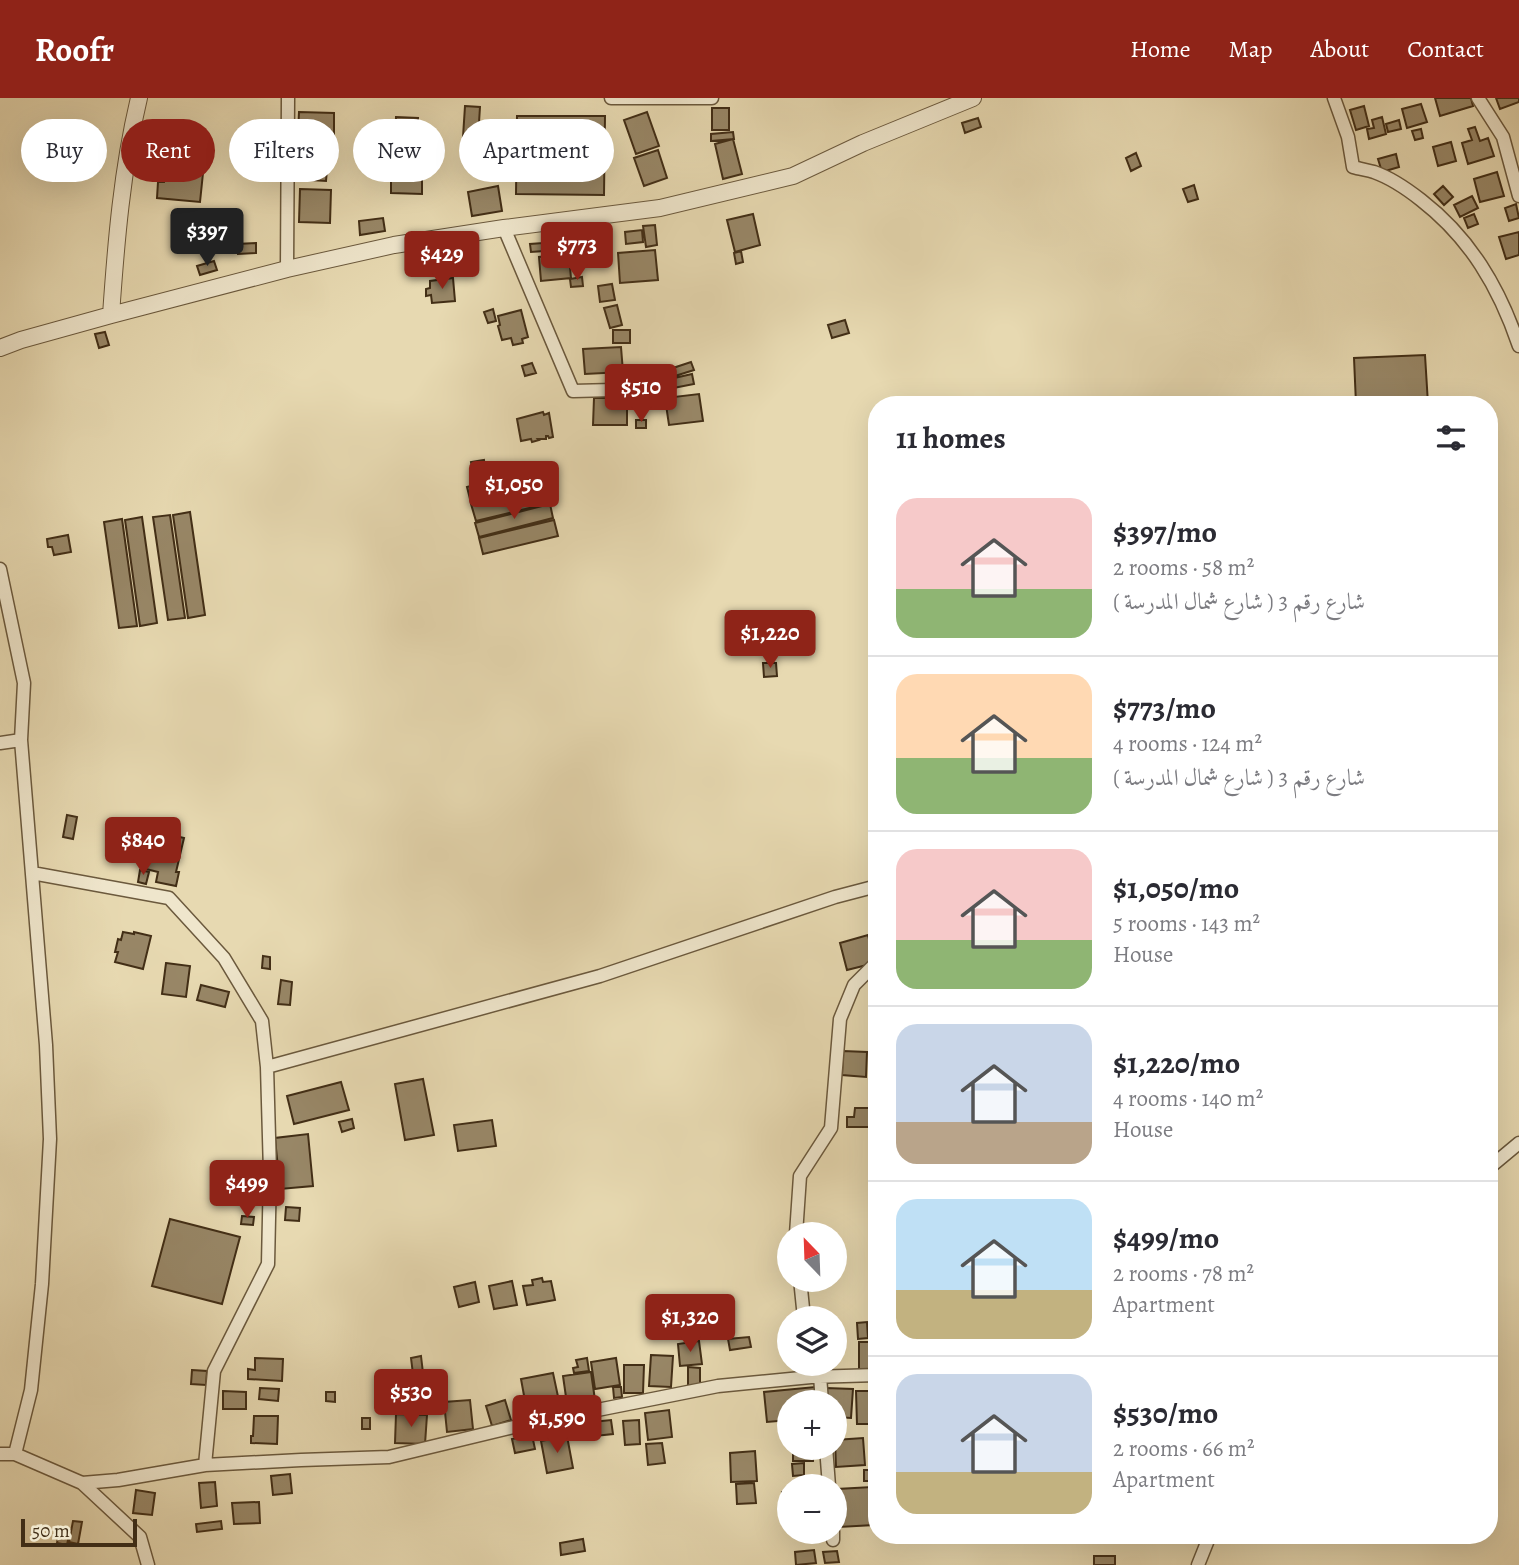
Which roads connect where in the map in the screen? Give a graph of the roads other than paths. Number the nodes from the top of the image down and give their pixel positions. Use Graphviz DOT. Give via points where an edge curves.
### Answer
graph roads {
  1 [pos="139,98"];
  2 [pos="288,98"];
  3 [pos="611,98"];
  4 [pos="644,98"];
  5 [pos="712,98"];
  6 [pos="973,98"];
  7 [pos="1334,98"];
  8 [pos="1478,98"];
  9 [pos="1519,196"];
  10 [pos="504,228"];
  11 [pos="287,269"];
  12 [pos="111,315"];
  13 [pos="1519,345"];
  14 [pos="0,348"];
  15 [pos="653,389"];
  16 [pos="0,569"];
  17 [pos="21,740"];
  18 [pos="0,743"];
  19 [pos="32,873"];
  20 [pos="868,888"];
  21 [pos="868,971"];
  22 [pos="267,1067"];
  23 [pos="1519,1143"];
  24 [pos="1498,1160"];
  25 [pos="797,1222"];
  26 [pos="847,1374"];
  27 [pos="868,1375"];
  28 [pos="786,1376"];
  29 [pos="0,1454"];
  30 [pos="15,1454"];
  31 [pos="205,1465"];
  32 [pos="82,1483"];
  33 [pos="1206,1544"];
  34 [pos="148,1565"];
  35 [pos="1198,1565"];
  1 -- 12 [label="street" via="130,137"];
  2 -- 11 [label="street"];
  3 -- 4 [label="street"];
  4 -- 5 [label="street"];
  6 -- 10 [label="street" via="793,176 660,208"];
  7 -- 13 [label="street" via="1353,167 1407,189 1440,214 1466,242 1495,288"];
  8 -- 9 [label="street" via="1503,137"];
  10 -- 11 [label="street" via="394,245"];
  10 -- 15 [label="street" via="573,391"];
  11 -- 12 [label="street"];
  12 -- 14 [label="street"];
  16 -- 17 [label="street" via="24,683"];
  17 -- 18 [label="street"];
  17 -- 19 [label="street"];
  19 -- 22 [label="street" via="169,898 224,958 262,1021"];
  19 -- 30 [label="street" via="50,1139 31,1390"];
  20 -- 22 [label="street" via="600,976"];
  21 -- 25 [label="street" via="854,985 840,1019 831,1128 800,1176"];
  22 -- 31 [label="street" via="268,1264 214,1371"];
  23 -- 24 [label="street"];
  26 -- 27 [label="street"];
  28 -- 31 [label="street" via="522,1425 390,1457"];
  29 -- 30 [label="street"];
  30 -- 32 [label="street"];
  31 -- 32 [label="street"];
  32 -- 34 [label="street" via="140,1536"];
  33 -- 35 [label="street"];
}
